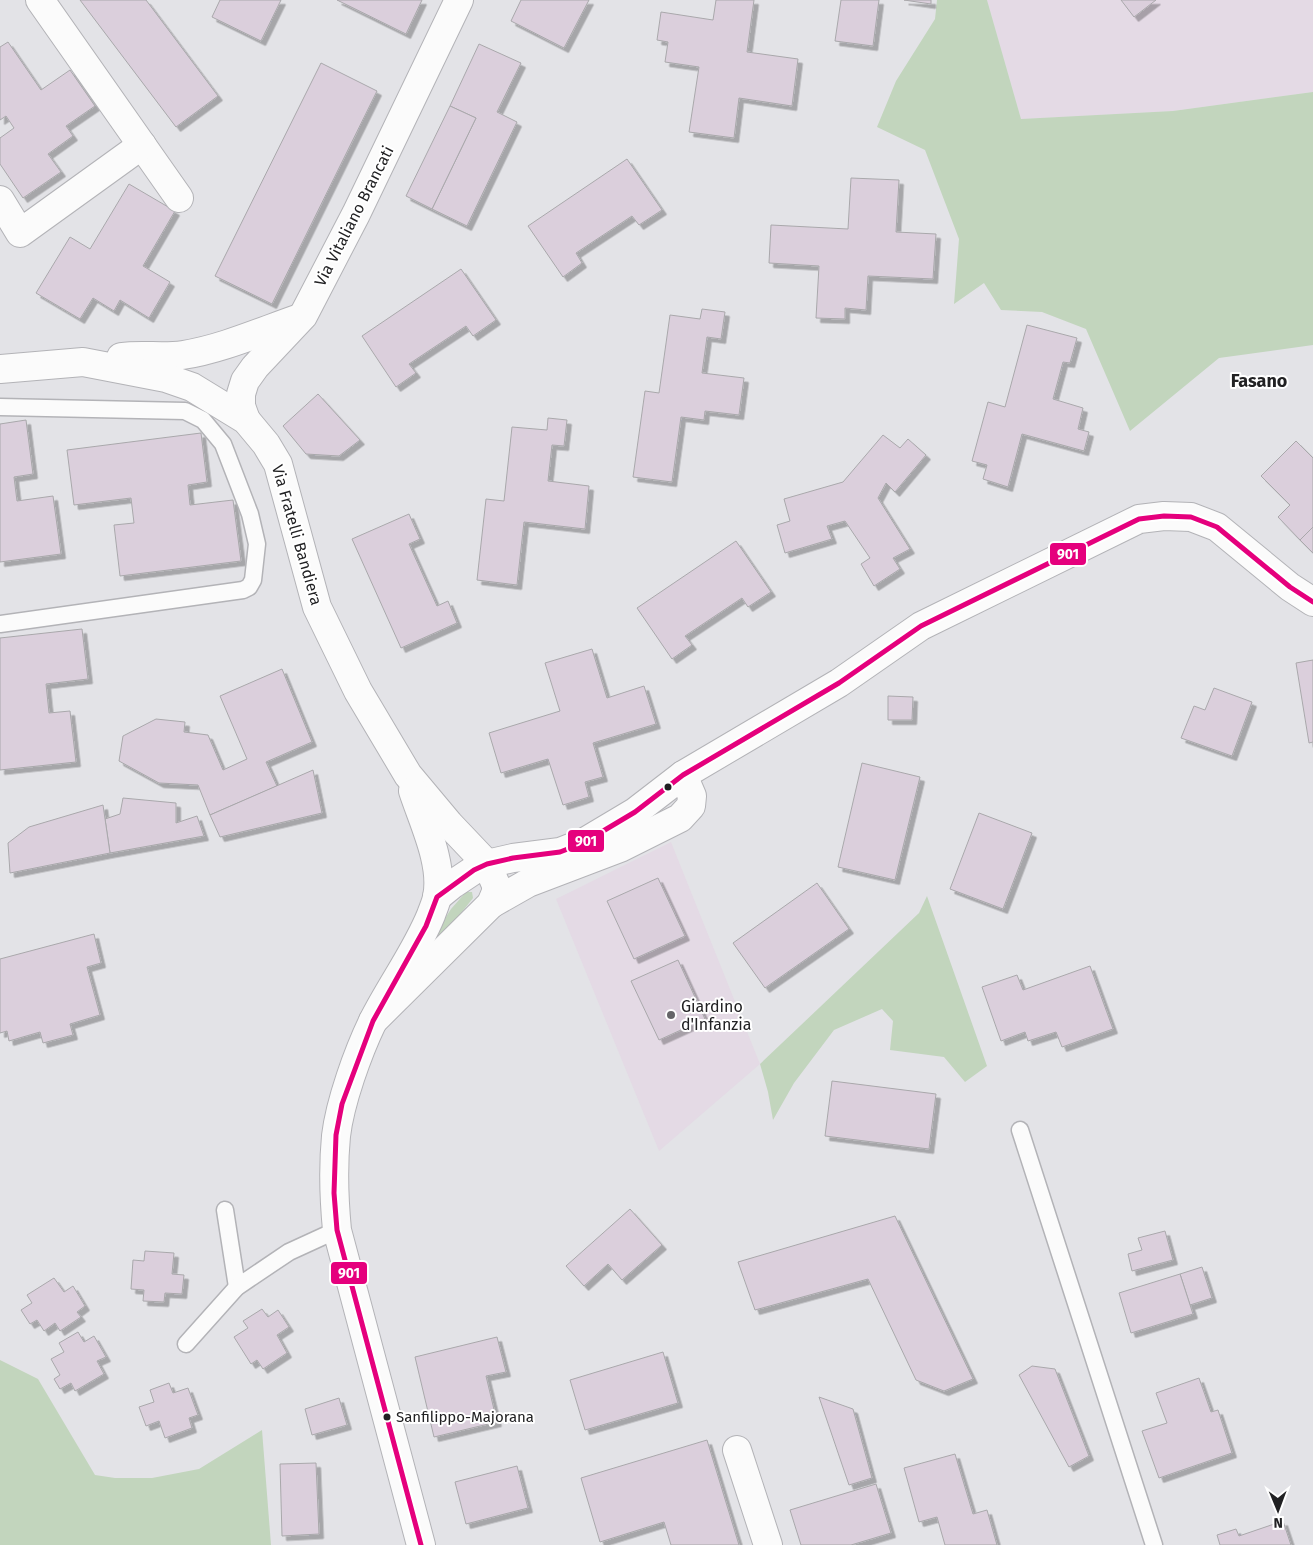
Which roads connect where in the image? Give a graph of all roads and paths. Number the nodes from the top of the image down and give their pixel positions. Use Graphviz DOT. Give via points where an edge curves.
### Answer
graph roads {
  1 [pos="40,0"];
  2 [pos="459,0"];
  3 [pos="142,145"];
  4 [pos="178,198"];
  5 [pos="0,200"];
  6 [pos="303,316"];
  7 [pos="83,362"];
  8 [pos="0,369"];
  9 [pos="0,407"];
  10 [pos="246,420"];
  11 [pos="1313,602"];
  12 [pos="0,624"];
  13 [pos="408,775"];
  14 [pos="683,775"];
  15 [pos="487,864"];
  16 [pos="437,897"];
  17 [pos="491,904"];
  18 [pos="373,1021"];
  19 [pos="1020,1130"];
  20 [pos="225,1210"];
  21 [pos="337,1230"];
  22 [pos="237,1287"];
  23 [pos="186,1344"];
  24 [pos="737,1450"];
  25 [pos="421,1545"];
  26 [pos="768,1545"];
  27 [pos="1154,1545"];
  1 -- 3 [label="street"];
  2 -- 6 [label="street, Via Vitaliano Brancati"];
  3 -- 4 [label="street"];
  3 -- 5 [label="street" via="20,233"];
  6 -- 7 [label="street" via="220,346 184,355 129,356"];
  6 -- 10 [label="street, Via Vitaliano Brancati" via="245,381 240,394"];
  7 -- 8 [label="street, Via Fratelli Bandiera"];
  7 -- 10 [label="street, Via Fratelli Bandiera" via="166,378 192,387"];
  9 -- 12 [label="lane" via="185,411 203,420 223,444 250,514 257,544 253,580 243,590"];
  10 -- 13 [label="street, Via Fratelli Bandiera" via="278,464 317,607 358,690"];
  11 -- 14 [label="street" via="1217,527 1191,518 1164,516 1139,520 921,626 839,683"];
  13 -- 15 [label="street"];
  13 -- 16 [label="street" via="435,860"];
  14 -- 15 [label="street" via="635,812 583,843 560,852"];
  14 -- 17 [label="street" via="692,796 691,806 680,818 620,848 528,883"];
  15 -- 16 [label="street"];
  15 -- 17 [label="street" via="496,885"];
  16 -- 18 [label="street" via="423,933"];
  17 -- 18 [label="street"];
  18 -- 21 [label="street" via="342,1104 336,1135 334,1193"];
  19 -- 27 [label="lane"];
  20 -- 22 [label="lane"];
  21 -- 22 [label="lane" via="289,1252"];
  21 -- 25 [label="street"];
  22 -- 23 [label="lane"];
  24 -- 26 [label="street"];
}
